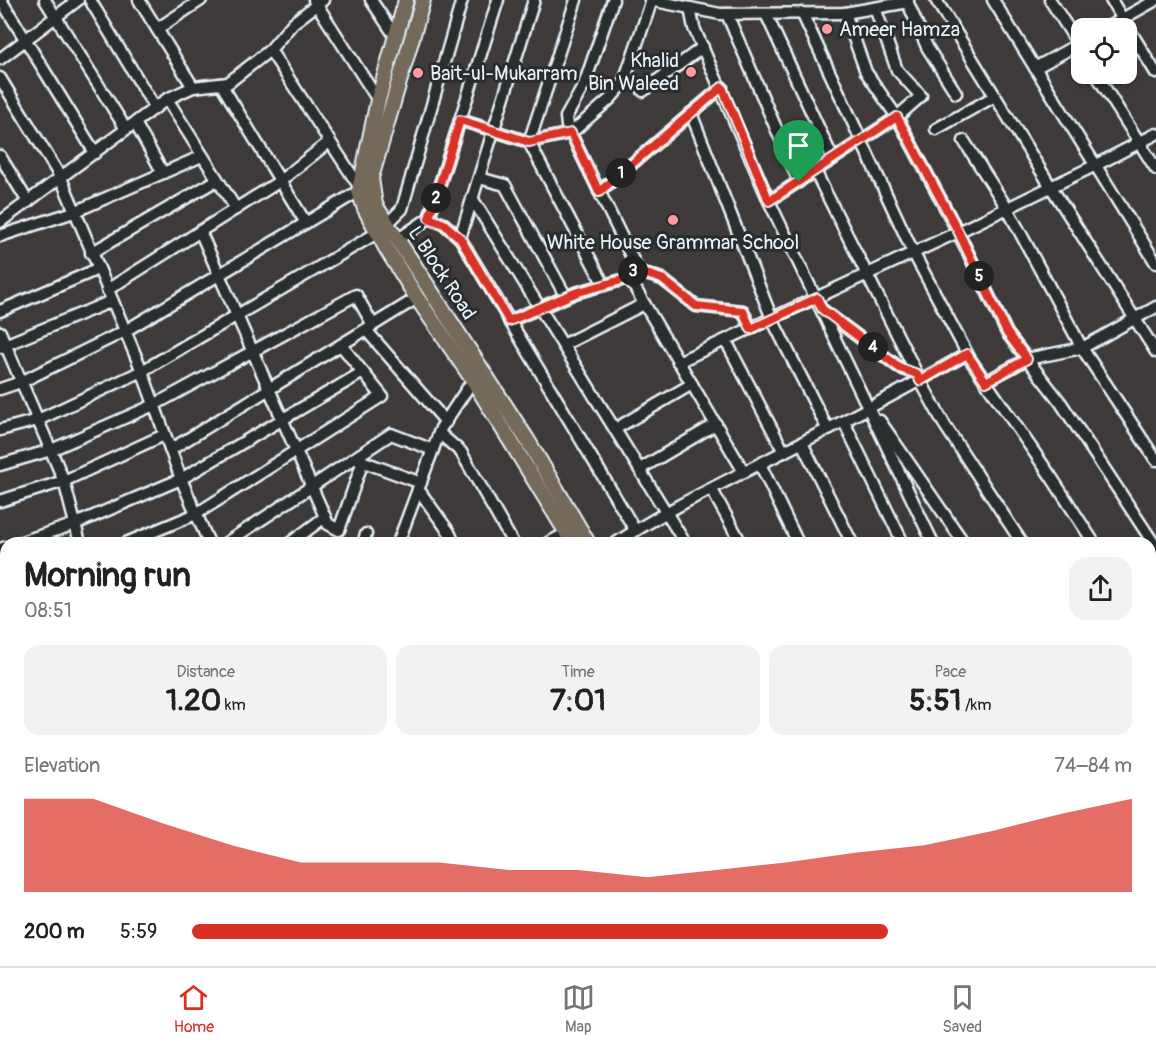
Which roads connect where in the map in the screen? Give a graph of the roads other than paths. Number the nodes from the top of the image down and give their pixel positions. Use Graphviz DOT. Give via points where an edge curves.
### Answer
graph roads {
  1 [pos="1,0"];
  2 [pos="45,0"];
  3 [pos="78,0"];
  4 [pos="90,0"];
  5 [pos="139,0"];
  6 [pos="201,0"];
  7 [pos="371,0"];
  8 [pos="406,0"];
  9 [pos="423,0"];
  10 [pos="462,0"];
  11 [pos="498,0"];
  12 [pos="534,0"];
  13 [pos="576,0"];
  14 [pos="613,0"];
  15 [pos="651,0"];
  16 [pos="908,0"];
  17 [pos="936,0"];
  18 [pos="993,0"];
  19 [pos="1050,0"];
  20 [pos="1111,0"];
  21 [pos="1156,0"];
  22 [pos="318,2"];
  23 [pos="189,3"];
  24 [pos="692,5"];
  25 [pos="875,8"];
  26 [pos="802,13"];
  27 [pos="845,13"];
  28 [pos="727,14"];
  29 [pos="766,14"];
  30 [pos="55,17"];
  31 [pos="1122,18"];
  32 [pos="1125,18"];
  33 [pos="157,29"];
  34 [pos="1071,32"];
  35 [pos="395,36"];
  36 [pos="26,39"];
  37 [pos="1137,42"];
  38 [pos="703,47"];
  39 [pos="270,50"];
  40 [pos="1071,50"];
  41 [pos="0,59"];
  42 [pos="1035,68"];
  43 [pos="1156,73"];
  44 [pos="0,78"];
  45 [pos="221,84"];
  46 [pos="1102,84"];
  47 [pos="193,87"];
  48 [pos="722,87"];
  49 [pos="644,91"];
  50 [pos="956,93"];
  51 [pos="995,96"];
  52 [pos="167,99"];
  53 [pos="378,100"];
  54 [pos="155,108"];
  55 [pos="691,113"];
  56 [pos="897,117"];
  57 [pos="460,120"];
  58 [pos="131,126"];
  59 [pos="936,129"];
  60 [pos="493,131"];
  61 [pos="571,133"];
  62 [pos="1156,134"];
  63 [pos="861,140"];
  64 [pos="964,141"];
  65 [pos="329,142"];
  66 [pos="529,142"];
  67 [pos="1140,142"];
  68 [pos="95,153"];
  69 [pos="0,156"];
  70 [pos="202,156"];
  71 [pos="833,159"];
  72 [pos="1096,165"];
  73 [pos="1156,169"];
  74 [pos="815,171"];
  75 [pos="163,173"];
  76 [pos="61,178"];
  77 [pos="478,178"];
  78 [pos="217,180"];
  79 [pos="280,181"];
  80 [pos="799,182"];
  81 [pos="1051,187"];
  82 [pos="359,188"];
  83 [pos="599,192"];
  84 [pos="472,198"];
  85 [pos="769,201"];
  86 [pos="28,202"];
  87 [pos="1007,208"];
  88 [pos="236,209"];
  89 [pos="74,212"];
  90 [pos="429,218"];
  91 [pos="0,222"];
  92 [pos="306,223"];
  93 [pos="382,229"];
  94 [pos="200,231"];
  95 [pos="958,231"];
  96 [pos="0,236"];
  97 [pos="460,238"];
  98 [pos="397,240"];
  99 [pos="913,252"];
  100 [pos="91,253"];
  101 [pos="1156,263"];
  102 [pos="98,269"];
  103 [pos="632,274"];
  104 [pos="868,274"];
  105 [pos="219,275"];
  106 [pos="604,285"];
  107 [pos="107,290"];
  108 [pos="566,297"];
  109 [pos="417,298"];
  110 [pos="817,298"];
  111 [pos="112,301"];
  112 [pos="644,304"];
  113 [pos="540,308"];
  114 [pos="1156,308"];
  115 [pos="822,309"];
  116 [pos="0,311"];
  117 [pos="237,315"];
  118 [pos="772,319"];
  119 [pos="1135,319"];
  120 [pos="509,321"];
  121 [pos="370,328"];
  122 [pos="751,329"];
  123 [pos="124,331"];
  124 [pos="0,332"];
  125 [pos="726,340"];
  126 [pos="341,345"];
  127 [pos="562,345"];
  128 [pos="3,346"];
  129 [pos="1082,348"];
  130 [pos="252,351"];
  131 [pos="1156,352"];
  132 [pos="967,354"];
  133 [pos="1027,359"];
  134 [pos="678,362"];
  135 [pos="142,371"];
  136 [pos="363,372"];
  137 [pos="919,377"];
  138 [pos="473,380"];
  139 [pos="21,382"];
  140 [pos="986,382"];
  141 [pos="692,384"];
  142 [pos="0,389"];
  143 [pos="269,389"];
  144 [pos="154,405"];
  145 [pos="871,409"];
  146 [pos="282,419"];
  147 [pos="38,420"];
  148 [pos="446,422"];
  149 [pos="844,422"];
  150 [pos="716,424"];
  151 [pos="615,429"];
  152 [pos="0,430"];
  153 [pos="828,430"];
  154 [pos="439,433"];
  155 [pos="164,435"];
  156 [pos="802,443"];
  157 [pos="51,450"];
  158 [pos="170,450"];
  159 [pos="433,450"];
  160 [pos="296,451"];
  161 [pos="784,452"];
  162 [pos="359,460"];
  163 [pos="1156,460"];
  164 [pos="760,464"];
  165 [pos="0,465"];
  166 [pos="640,470"];
  167 [pos="744,472"];
  168 [pos="181,479"];
  169 [pos="64,481"];
  170 [pos="420,486"];
  171 [pos="312,487"];
  172 [pos="712,490"];
  173 [pos="0,501"];
  174 [pos="668,513"];
  175 [pos="196,514"];
  176 [pos="325,517"];
  177 [pos="75,524"];
  178 [pos="635,530"];
  179 [pos="36,537"];
  180 [pos="78,537"];
  181 [pos="140,537"];
  182 [pos="204,537"];
  183 [pos="235,537"];
  184 [pos="298,537"];
  185 [pos="400,537"];
  186 [pos="451,537"];
  187 [pos="510,537"];
  188 [pos="569,537"];
  189 [pos="584,537"];
  190 [pos="627,537"];
  191 [pos="682,537"];
  192 [pos="738,537"];
  193 [pos="795,537"];
  194 [pos="849,537"];
  195 [pos="900,537"];
  196 [pos="930,537"];
  197 [pos="960,537"];
  198 [pos="1018,537"];
  199 [pos="1090,537"];
  200 [pos="1149,537"];
  1 -- 36 [label="street"];
  2 -- 30 [label="street"];
  3 -- 30 [label="street"];
  4 -- 54 [label="street"];
  5 -- 33 [label="street"];
  6 -- 23 [label="street"];
  7 -- 35 [label="street"];
  8 -- 35 [label="main road"];
  9 -- 93 [label="main road, L Block Road" via="371,178"];
  10 -- 93 [label="street" via="402,209"];
  11 -- 57 [label="street"];
  12 -- 60 [label="street"];
  13 -- 66 [label="street"];
  14 -- 61 [label="street" via="584,85 567,117"];
  15 -- 24 [label="street"];
  15 -- 61 [label="street" via="623,84"];
  16 -- 25 [label="street"];
  16 -- 50 [label="street" via="927,47"];
  17 -- 51 [label="street"];
  18 -- 42 [label="street"];
  19 -- 34 [label="street"];
  20 -- 31 [label="street"];
  21 -- 32 [label="street"];
  22 -- 39 [label="street"];
  22 -- 53 [label="street"];
  23 -- 33 [label="street"];
  24 -- 28 [label="street"];
  24 -- 38 [label="street" via="694,28"];
  25 -- 27 [label="street"];
  25 -- 56 [label="street" via="897,70 921,96"];
  26 -- 27 [label="street"];
  26 -- 29 [label="street"];
  26 -- 63 [label="street"];
  27 -- 56 [label="street" via="866,72"];
  28 -- 29 [label="street"];
  28 -- 80 [label="street"];
  29 -- 71 [label="street"];
  30 -- 36 [label="street"];
  30 -- 58 [label="street"];
  33 -- 47 [label="street"];
  35 -- 53 [label="main road"];
  36 -- 41 [label="street"];
  36 -- 68 [label="street"];
  37 -- 43 [label="street"];
  38 -- 48 [label="street"];
  38 -- 49 [label="street"];
  39 -- 45 [label="street" via="228,83"];
  39 -- 65 [label="street"];
  40 -- 42 [label="street"];
  42 -- 72 [label="street"];
  44 -- 76 [label="street"];
  45 -- 47 [label="street"];
  45 -- 79 [label="street"];
  46 -- 67 [label="street"];
  47 -- 52 [label="street"];
  48 -- 55 [label="street"];
  48 -- 85 [label="street"];
  51 -- 59 [label="street"];
  51 -- 81 [label="street"];
  52 -- 54 [label="street"];
  52 -- 70 [label="street"];
  53 -- 82 [label="main road"];
  54 -- 58 [label="street"];
  55 -- 83 [label="street"];
  55 -- 118 [label="street"];
  56 -- 63 [label="street"];
  56 -- 95 [label="street"];
  57 -- 60 [label="street"];
  57 -- 90 [label="street"];
  58 -- 68 [label="street"];
  58 -- 75 [label="street"];
  60 -- 66 [label="street"];
  60 -- 77 [label="street"];
  61 -- 66 [label="street"];
  61 -- 83 [label="street"];
  62 -- 67 [label="street"];
  63 -- 71 [label="street"];
  63 -- 99 [label="street"];
  64 -- 87 [label="street"];
  65 -- 79 [label="street"];
  65 -- 82 [label="street"];
  66 -- 106 [label="street"];
  67 -- 72 [label="street"];
  67 -- 73 [label="street"];
  68 -- 76 [label="street"];
  69 -- 86 [label="street"];
  70 -- 75 [label="street"];
  70 -- 78 [label="street"];
  71 -- 74 [label="street"];
  72 -- 81 [label="street"];
  72 -- 101 [label="street"];
  74 -- 80 [label="street"];
  74 -- 104 [label="street"];
  75 -- 89 [label="street"];
  76 -- 86 [label="street"];
  76 -- 89 [label="street"];
  77 -- 84 [label="street"];
  77 -- 108 [label="street" via="504,185"];
  78 -- 88 [label="street"];
  78 -- 100 [label="street"];
  79 -- 88 [label="street"];
  79 -- 92 [label="street"];
  80 -- 85 [label="street"];
  81 -- 87 [label="street"];
  81 -- 119 [label="street"];
  82 -- 92 [label="street"];
  82 -- 93 [label="main road, L Block Road"];
  83 -- 103 [label="street" via="636,266"];
  84 -- 97 [label="street"];
  84 -- 113 [label="street"];
  85 -- 110 [label="street"];
  86 -- 91 [label="street"];
  87 -- 95 [label="street"];
  87 -- 129 [label="street"];
  88 -- 94 [label="street"];
  89 -- 96 [label="street"];
  89 -- 100 [label="street"];
  90 -- 97 [label="street" via="444,224"];
  90 -- 98 [label="street"];
  92 -- 105 [label="street"];
  93 -- 98 [label="main road, L Block Road"];
  93 -- 109 [label="main road, L Block Road"];
  93 -- 117 [label="street"];
  94 -- 105 [label="street"];
  94 -- 107 [label="street"];
  95 -- 99 [label="street"];
  95 -- 133 [label="street" via="1007,333"];
  97 -- 120 [label="street"];
  98 -- 189 [label="main road, L Block Road" via="528,441"];
  99 -- 104 [label="street"];
  99 -- 132 [label="street"];
  100 -- 102 [label="street"];
  102 -- 107 [label="street"];
  102 -- 116 [label="street"];
  103 -- 106 [label="street"];
  103 -- 112 [label="street"];
  103 -- 122 [label="street" via="662,279 696,306 743,311"];
  104 -- 110 [label="street"];
  104 -- 137 [label="street"];
  105 -- 117 [label="street"];
  105 -- 123 [label="street"];
  106 -- 108 [label="street"];
  107 -- 111 [label="street"];
  108 -- 113 [label="street"];
  109 -- 121 [label="street"];
  109 -- 138 [label="main road, L Block Road"];
  110 -- 115 [label="street"];
  110 -- 118 [label="street"];
  111 -- 123 [label="street"];
  111 -- 128 [label="street"];
  112 -- 127 [label="street"];
  112 -- 134 [label="street"];
  113 -- 120 [label="street"];
  113 -- 127 [label="street"];
  114 -- 119 [label="street"];
  115 -- 137 [label="street" via="900,368"];
  115 -- 145 [label="street"];
  117 -- 130 [label="street"];
  117 -- 135 [label="street"];
  118 -- 122 [label="street"];
  118 -- 153 [label="street"];
  119 -- 129 [label="street"];
  119 -- 131 [label="street"];
  120 -- 178 [label="street"];
  121 -- 126 [label="street"];
  121 -- 130 [label="street" via="356,295"];
  121 -- 148 [label="street"];
  122 -- 125 [label="street"];
  123 -- 135 [label="street"];
  123 -- 139 [label="street"];
  124 -- 128 [label="street"];
  125 -- 134 [label="street"];
  125 -- 161 [label="street"];
  126 -- 136 [label="street"];
  126 -- 143 [label="street"];
  127 -- 151 [label="street"];
  128 -- 139 [label="street"];
  129 -- 133 [label="street"];
  129 -- 163 [label="street"];
  130 -- 143 [label="street"];
  130 -- 144 [label="street"];
  132 -- 137 [label="street"];
  132 -- 140 [label="street"];
  133 -- 140 [label="street"];
  133 -- 200 [label="street" via="1061,403"];
  134 -- 141 [label="street"];
  135 -- 144 [label="street"];
  135 -- 147 [label="street"];
  136 -- 146 [label="street"];
  136 -- 160 [label="street" via="382,396"];
  137 -- 145 [label="street"];
  137 -- 198 [label="street" via="944,424"];
  138 -- 148 [label="street"];
  138 -- 188 [label="main road, L Block Road"];
  139 -- 142 [label="street"];
  139 -- 147 [label="street"];
  140 -- 199 [label="street"];
  141 -- 150 [label="street"];
  141 -- 151 [label="street"];
  143 -- 146 [label="street"];
  143 -- 158 [label="street"];
  144 -- 155 [label="street"];
  144 -- 157 [label="street"];
  145 -- 149 [label="street"];
  145 -- 196 [label="street"];
  145 -- 197 [label="street"];
  146 -- 160 [label="street"];
  146 -- 168 [label="street"];
  147 -- 152 [label="street"];
  147 -- 157 [label="street"];
  148 -- 154 [label="street"];
  149 -- 153 [label="street"];
  149 -- 195 [label="street"];
  150 -- 166 [label="street"];
  150 -- 167 [label="street"];
  151 -- 166 [label="street"];
  153 -- 156 [label="street"];
  154 -- 159 [label="street"];
  154 -- 187 [label="street" via="461,452"];
  155 -- 158 [label="street"];
  155 -- 169 [label="street"];
  156 -- 161 [label="street"];
  156 -- 194 [label="street"];
  157 -- 165 [label="street"];
  157 -- 169 [label="street"];
  158 -- 168 [label="street"];
  159 -- 162 [label="street" via="391,434"];
  159 -- 170 [label="street"];
  160 -- 171 [label="street"];
  160 -- 175 [label="street"];
  161 -- 164 [label="street"];
  162 -- 170 [label="street"];
  162 -- 171 [label="street"];
  162 -- 176 [label="street" via="339,530 328,524"];
  164 -- 167 [label="street"];
  164 -- 193 [label="street"];
  166 -- 174 [label="street"];
  167 -- 172 [label="street"];
  168 -- 175 [label="street"];
  168 -- 177 [label="street"];
  169 -- 173 [label="street"];
  169 -- 177 [label="street"];
  170 -- 185 [label="street"];
  170 -- 186 [label="street"];
  171 -- 176 [label="street"];
  171 -- 183 [label="street"];
  172 -- 174 [label="street"];
  172 -- 192 [label="street"];
  174 -- 178 [label="street"];
  174 -- 191 [label="street"];
  175 -- 181 [label="street"];
  175 -- 182 [label="street"];
  176 -- 184 [label="street"];
  177 -- 179 [label="street"];
  177 -- 180 [label="street"];
  178 -- 190 [label="street"];
}
